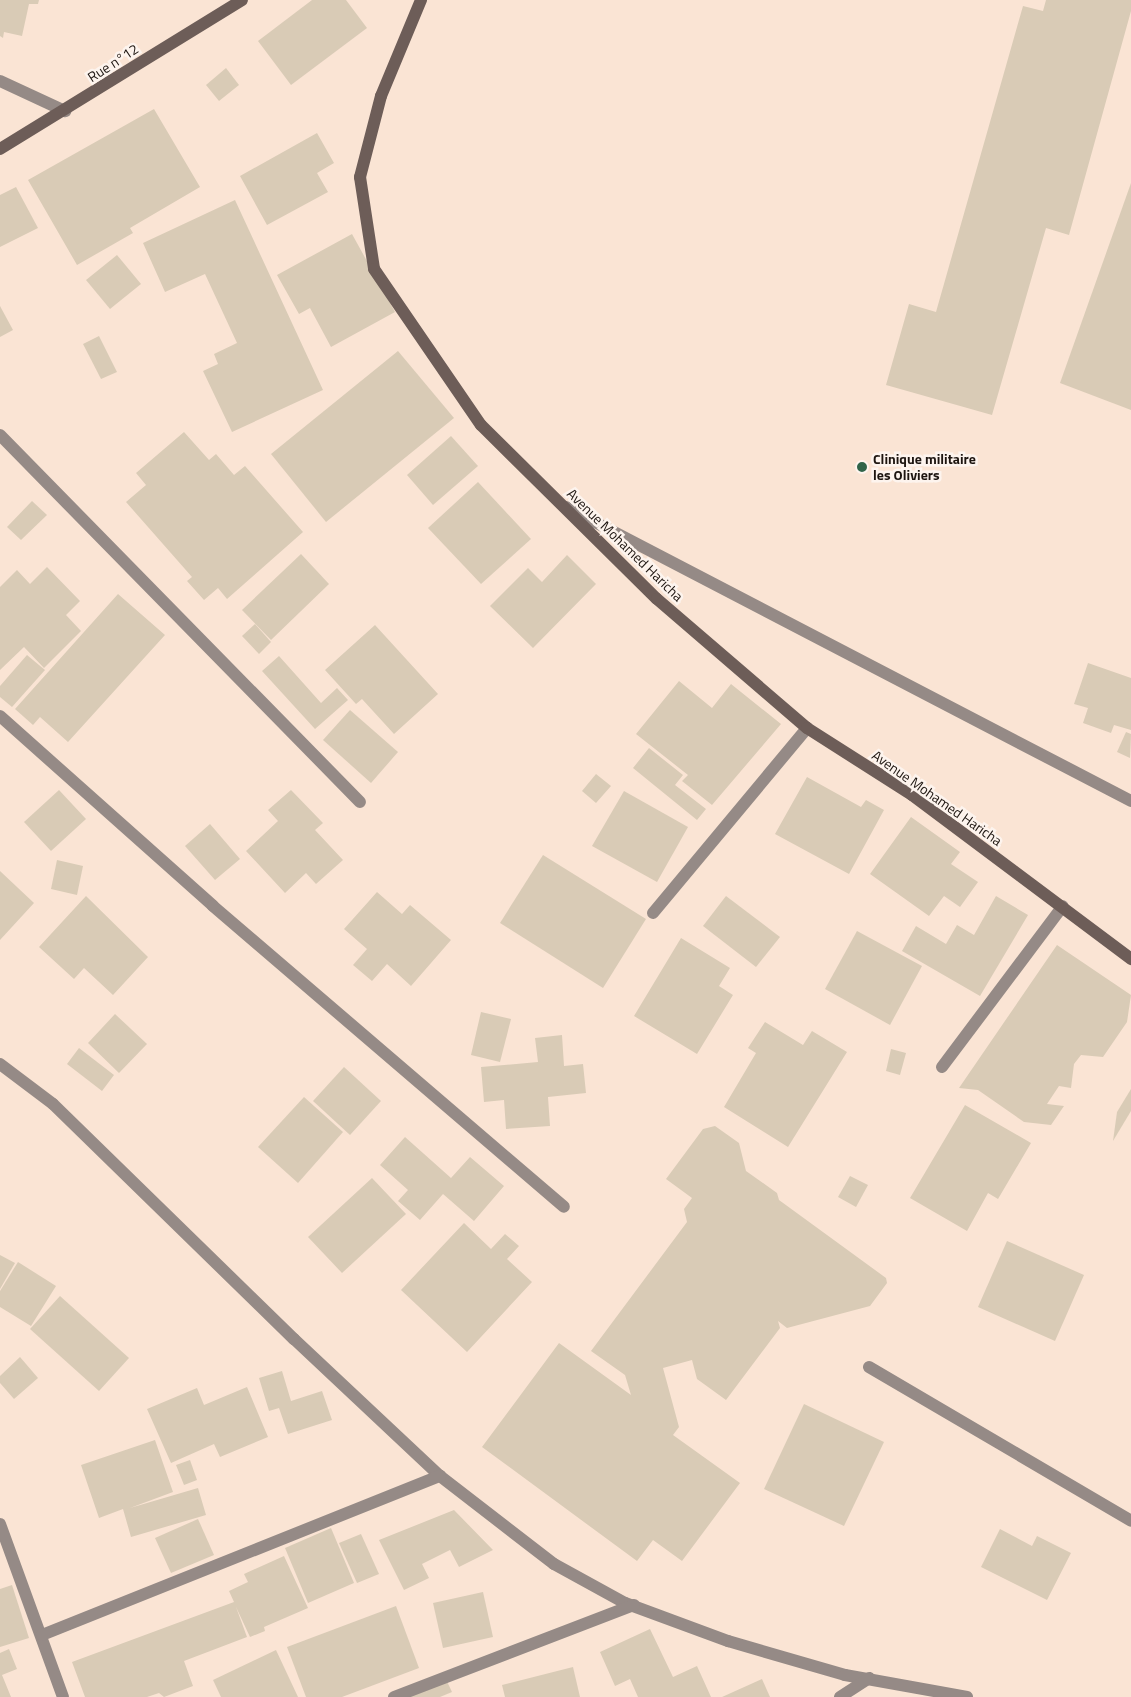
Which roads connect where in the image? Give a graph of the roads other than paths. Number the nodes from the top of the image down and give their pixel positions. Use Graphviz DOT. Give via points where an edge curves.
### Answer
graph roads {
  1 [pos="242,0"];
  2 [pos="421,0"];
  3 [pos="0,81"];
  4 [pos="65,111"];
  5 [pos="0,149"];
  6 [pos="0,435"];
  7 [pos="563,506"];
  8 [pos="0,716"];
  9 [pos="807,728"];
  10 [pos="1131,801"];
  11 [pos="360,802"];
  12 [pos="1063,906"];
  13 [pos="653,913"];
  14 [pos="1131,959"];
  15 [pos="0,1064"];
  16 [pos="942,1067"];
  17 [pos="564,1207"];
  18 [pos="869,1367"];
  19 [pos="440,1476"];
  20 [pos="1131,1520"];
  21 [pos="0,1524"];
  22 [pos="634,1605"];
  23 [pos="42,1635"];
  24 [pos="869,1678"];
  25 [pos="63,1697"];
  26 [pos="394,1697"];
  27 [pos="840,1697"];
  28 [pos="968,1697"];
  1 -- 4 [label="street, Rue n°12"];
  2 -- 7 [label="street, Avenue Mohamed Haricha" via="381,96 360,177 374,269 481,425"];
  3 -- 4 [label="street"];
  4 -- 5 [label="street, Rue n°12"];
  6 -- 11 [label="street"];
  7 -- 9 [label="street, Avenue Mohamed Haricha" via="657,599"];
  7 -- 10 [label="street"];
  8 -- 17 [label="street" via="213,906"];
  9 -- 12 [label="street, Avenue Mohamed Haricha" via="912,796"];
  9 -- 13 [label="street"];
  12 -- 14 [label="street, Avenue Mohamed Haricha"];
  12 -- 16 [label="street"];
  15 -- 19 [label="street" via="53,1104"];
  18 -- 20 [label="street"];
  19 -- 22 [label="street" via="554,1564"];
  19 -- 23 [label="street"];
  21 -- 23 [label="street"];
  22 -- 24 [label="street" via="728,1641 844,1675"];
  22 -- 26 [label="street"];
  23 -- 25 [label="street"];
  24 -- 27 [label="street"];
  24 -- 28 [label="street"];
}
